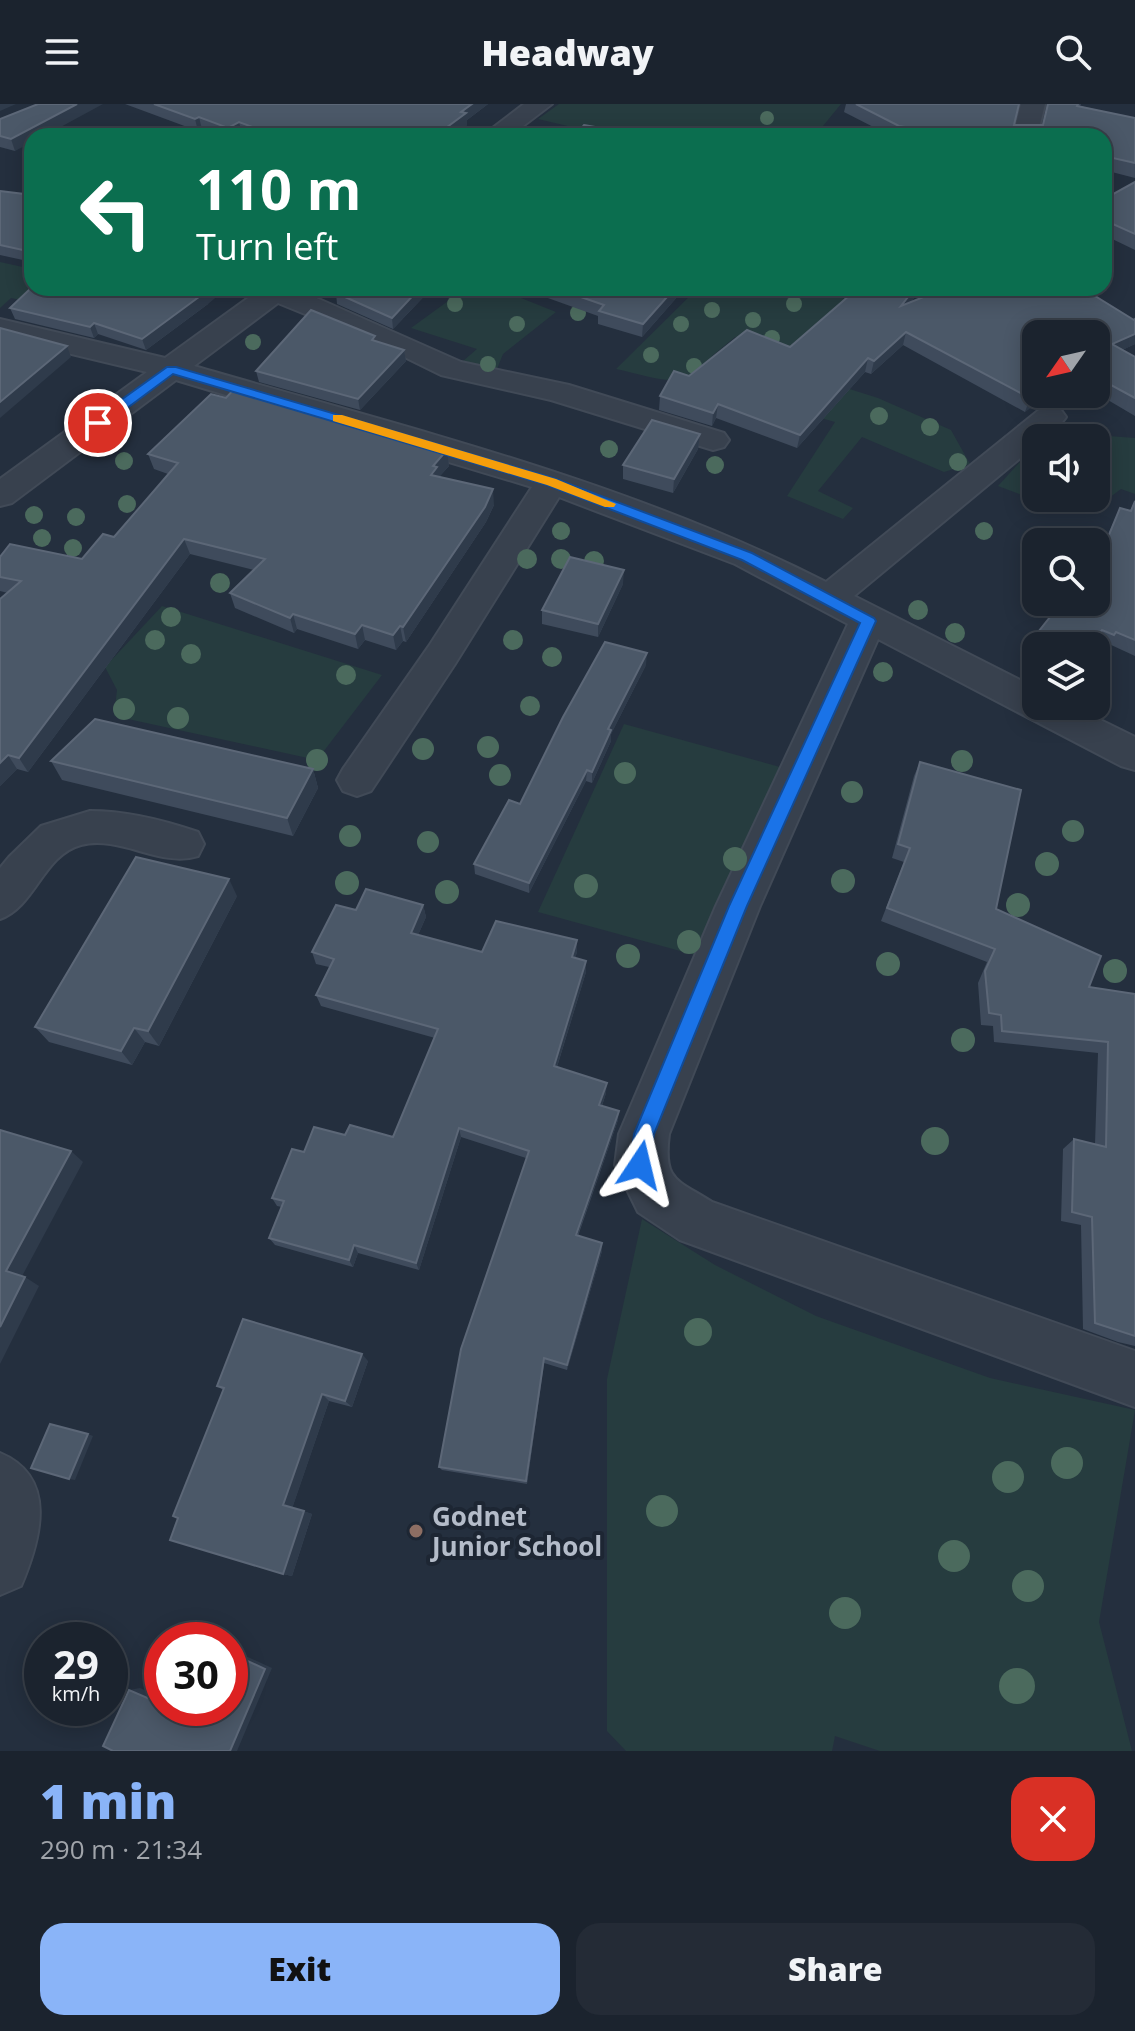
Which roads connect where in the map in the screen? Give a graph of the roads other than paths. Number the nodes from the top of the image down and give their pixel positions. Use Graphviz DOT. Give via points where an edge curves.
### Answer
graph roads {
  1 [pos="540,104"];
  2 [pos="1033,104"];
  3 [pos="505,128"];
  4 [pos="1027,128"];
  5 [pos="270,296"];
  6 [pos="292,296"];
  7 [pos="0,328"];
  8 [pos="172,369"];
  9 [pos="1050,417"];
  10 [pos="713,440"];
  11 [pos="552,482"];
  12 [pos="0,495"];
  13 [pos="849,610"];
  14 [pos="1022,698"];
  15 [pos="1065,720"];
  16 [pos="1135,755"];
  17 [pos="357,780"];
  18 [pos="183,844"];
  19 [pos="0,901"];
  20 [pos="1135,1379"];
  21 [pos="0,1482"];
  22 [pos="0,1565"];
  1 -- 3 [label="street"];
  2 -- 4 [label="street"];
  5 -- 8 [label="street"];
  6 -- 10 [label="street" via="452,369 558,392"];
  7 -- 8 [label="street"];
  8 -- 11 [label="street"];
  8 -- 12 [label="street"];
  9 -- 13 [label="street"];
  11 -- 13 [label="street" via="747,556"];
  11 -- 17 [label="street"];
  13 -- 14 [label="street"];
  13 -- 20 [label="street" via="644,1134 640,1165 656,1195 698,1222"];
  15 -- 16 [label="street"];
  18 -- 19 [label="street" via="92,825 76,827 40,850"];
  21 -- 22 [label="street" via="13,1503"];
}
